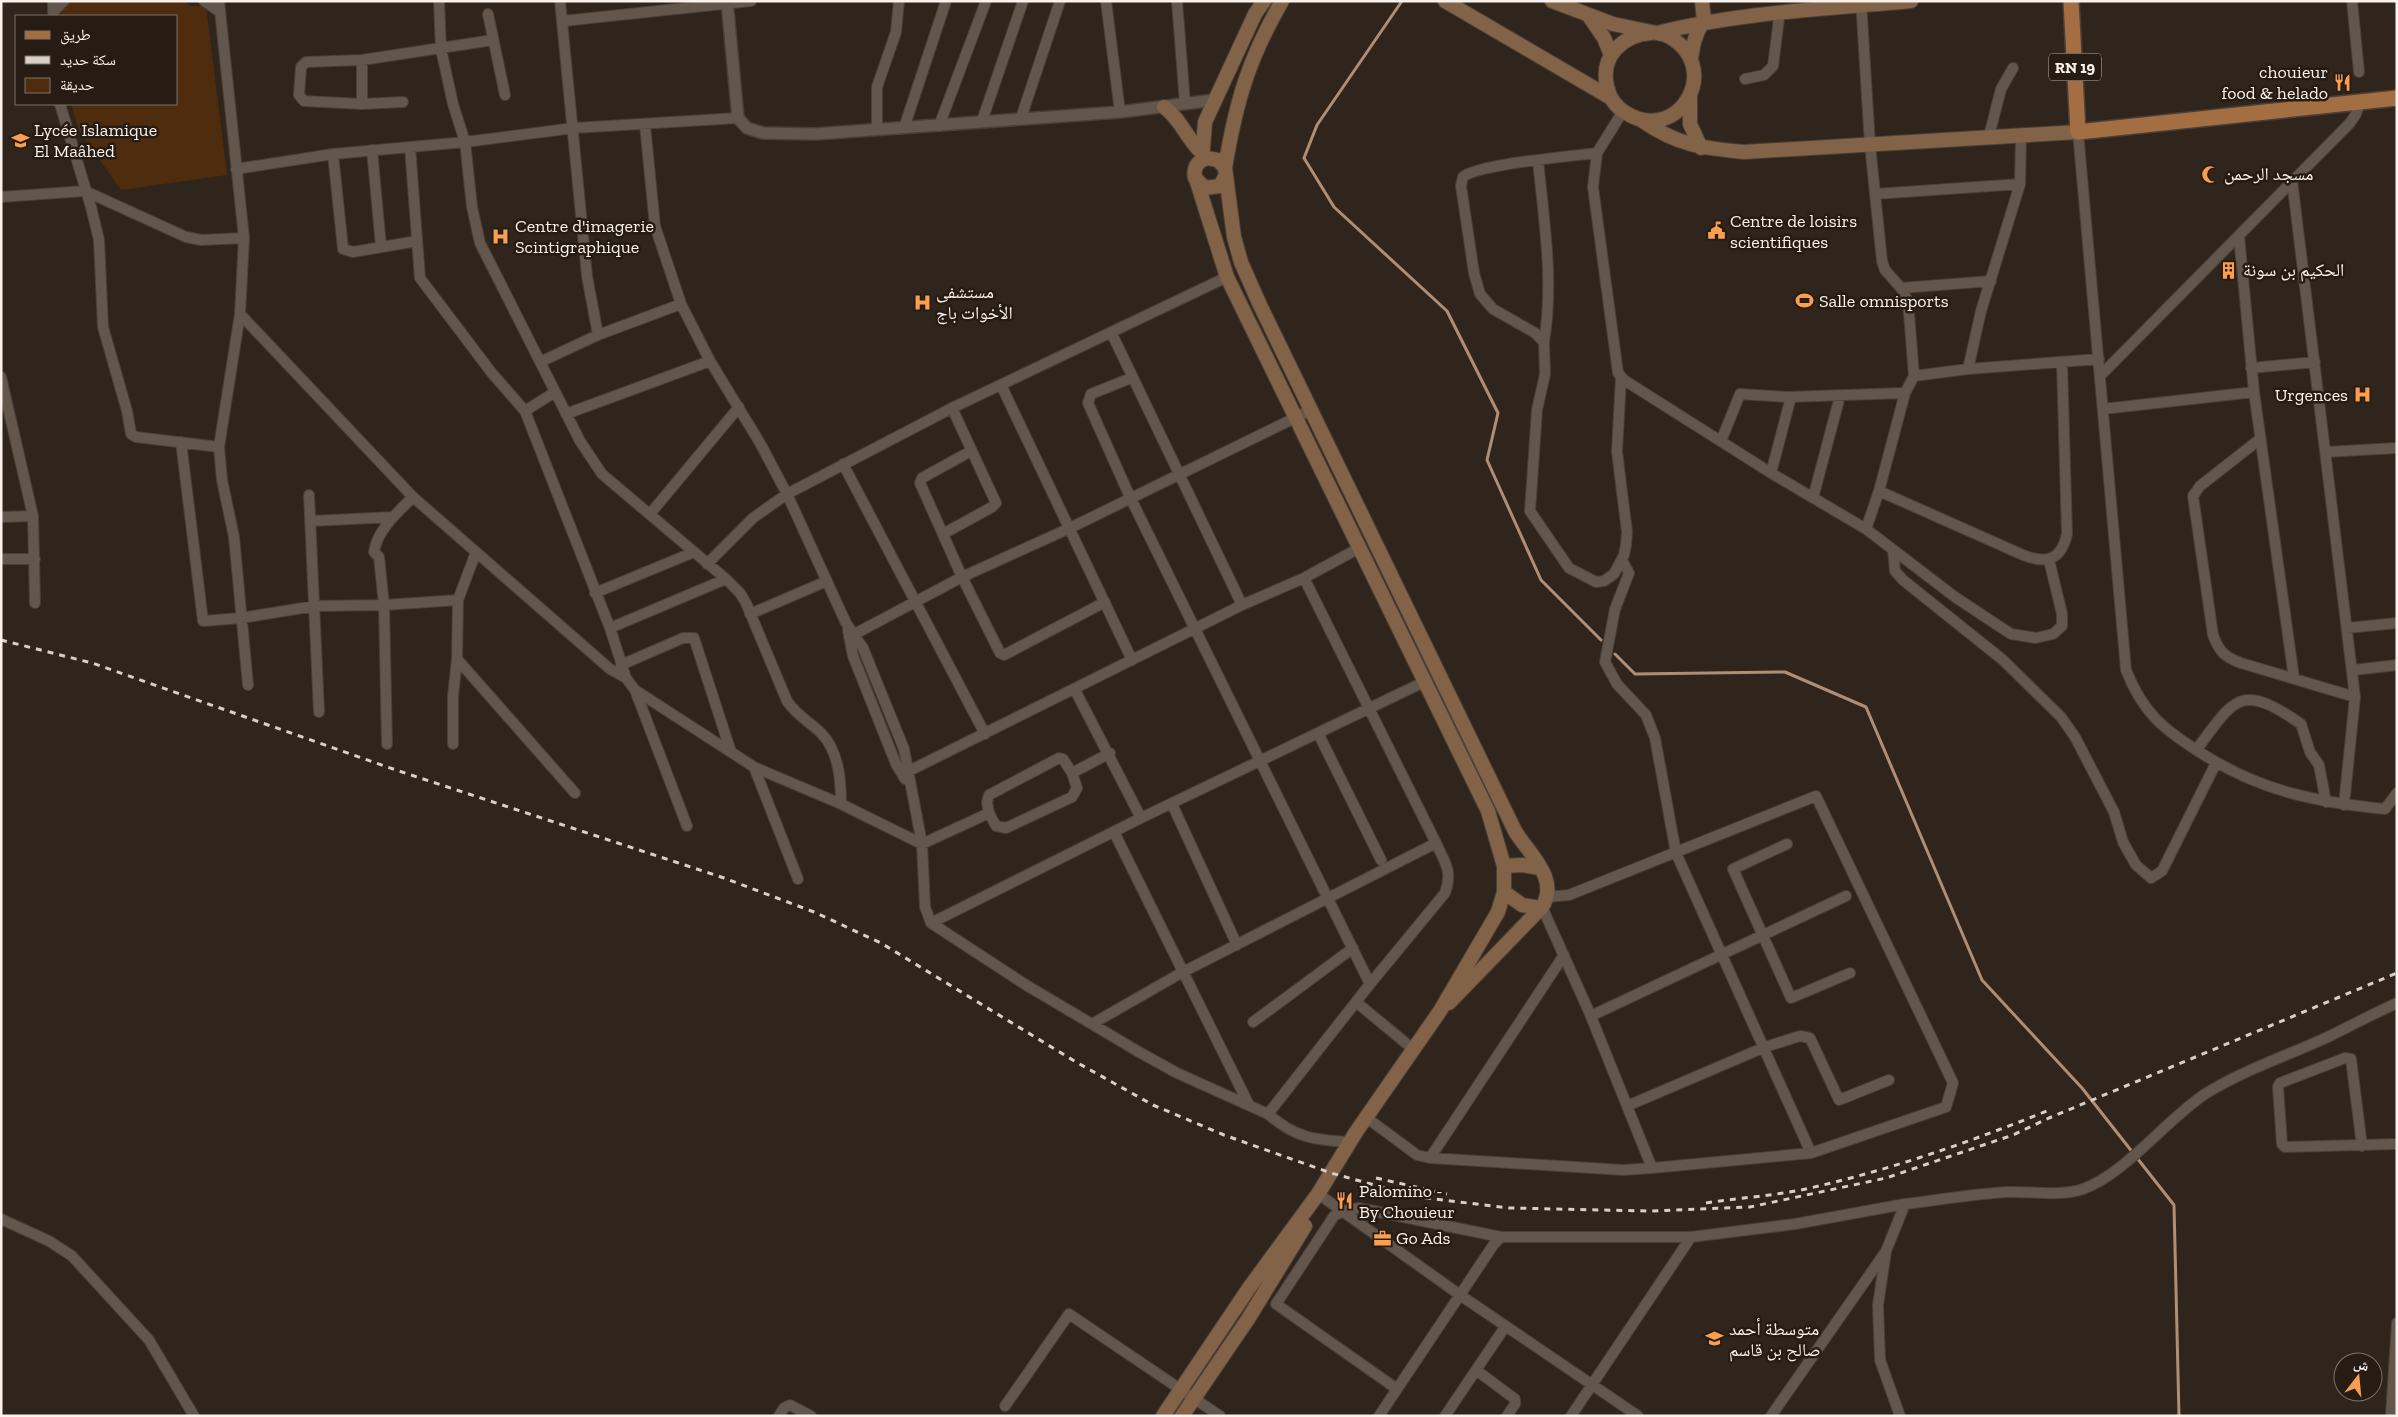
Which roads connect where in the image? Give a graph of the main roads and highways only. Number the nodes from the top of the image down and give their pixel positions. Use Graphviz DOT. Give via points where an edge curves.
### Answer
graph roads {
  1 [pos="1264,1"];
  2 [pos="1282,1"];
  3 [pos="1552,1"];
  4 [pos="1702,1"];
  5 [pos="1911,1"];
  6 [pos="2071,1"];
  7 [pos="1446,2"];
  8 [pos="1861,4"];
  9 [pos="1588,15"];
  10 [pos="1704,21"];
  11 [pos="1654,33"];
  12 [pos="1611,55"];
  13 [pos="1691,60"];
  14 [pos="1691,95"];
  15 [pos="1611,98"];
  16 [pos="2397,98"];
  17 [pos="1164,107"];
  18 [pos="1641,120"];
  19 [pos="2078,132"];
  20 [pos="1701,148"];
  21 [pos="1201,156"];
  22 [pos="1225,173"];
  23 [pos="1197,182"];
  24 [pos="1504,866"];
  25 [pos="1540,868"];
  26 [pos="1504,892"];
  27 [pos="1543,904"];
  28 [pos="1440,1011"];
  29 [pos="1367,1118"];
  30 [pos="1162,1416"];
  31 [pos="1182,1416"];
  1 -- 21 [label="main road" via="1205,122"];
  2 -- 22 [label="main road" via="1262,35 1243,82"];
  3 -- 9 [label="main road"];
  4 -- 10 [label="main road"];
  5 -- 8 [label="main road"];
  6 -- 19 [label="main road, RN 19"];
  7 -- 15 [label="main road"];
  8 -- 10 [label="main road"];
  9 -- 11 [label="main road"];
  9 -- 12 [label="main road"];
  10 -- 11 [label="main road"];
  10 -- 13 [label="main road" via="1696,35"];
  11 -- 12 [label="main road" via="1632,36"];
  11 -- 13 [label="main road" via="1666,35 1681,45"];
  12 -- 15 [label="main road" via="1606,81"];
  13 -- 14 [label="main road" via="1694,77"];
  14 -- 18 [label="main road" via="1670,116 1661,120"];
  14 -- 20 [label="main road" via="1690,124"];
  15 -- 18 [label="main road" via="1623,112"];
  16 -- 19 [label="main road"];
  17 -- 21 [label="main road" via="1176,116"];
  18 -- 20 [label="main road" via="1662,134"];
  19 -- 20 [label="main road" via="1744,152"];
  21 -- 22 [label="main road" via="1218,160"];
  21 -- 23 [label="main road" via="1195,168"];
  22 -- 23 [label="main road" via="1220,186 1210,189"];
  22 -- 25 [label="main road" via="1241,262 1515,831"];
  23 -- 24 [label="main road" via="1227,277 1488,810"];
  24 -- 25 [label="main road"];
  24 -- 26 [label="main road"];
  25 -- 27 [label="main road" via="1549,885"];
  26 -- 27 [label="main road" via="1522,905"];
  26 -- 28 [label="main road" via="1498,912"];
  27 -- 28 [label="main road"];
  28 -- 29 [label="main road"];
  29 -- 30 [label="main road" via="1318,1194"];
  29 -- 31 [label="main road" via="1358,1145"];
}
